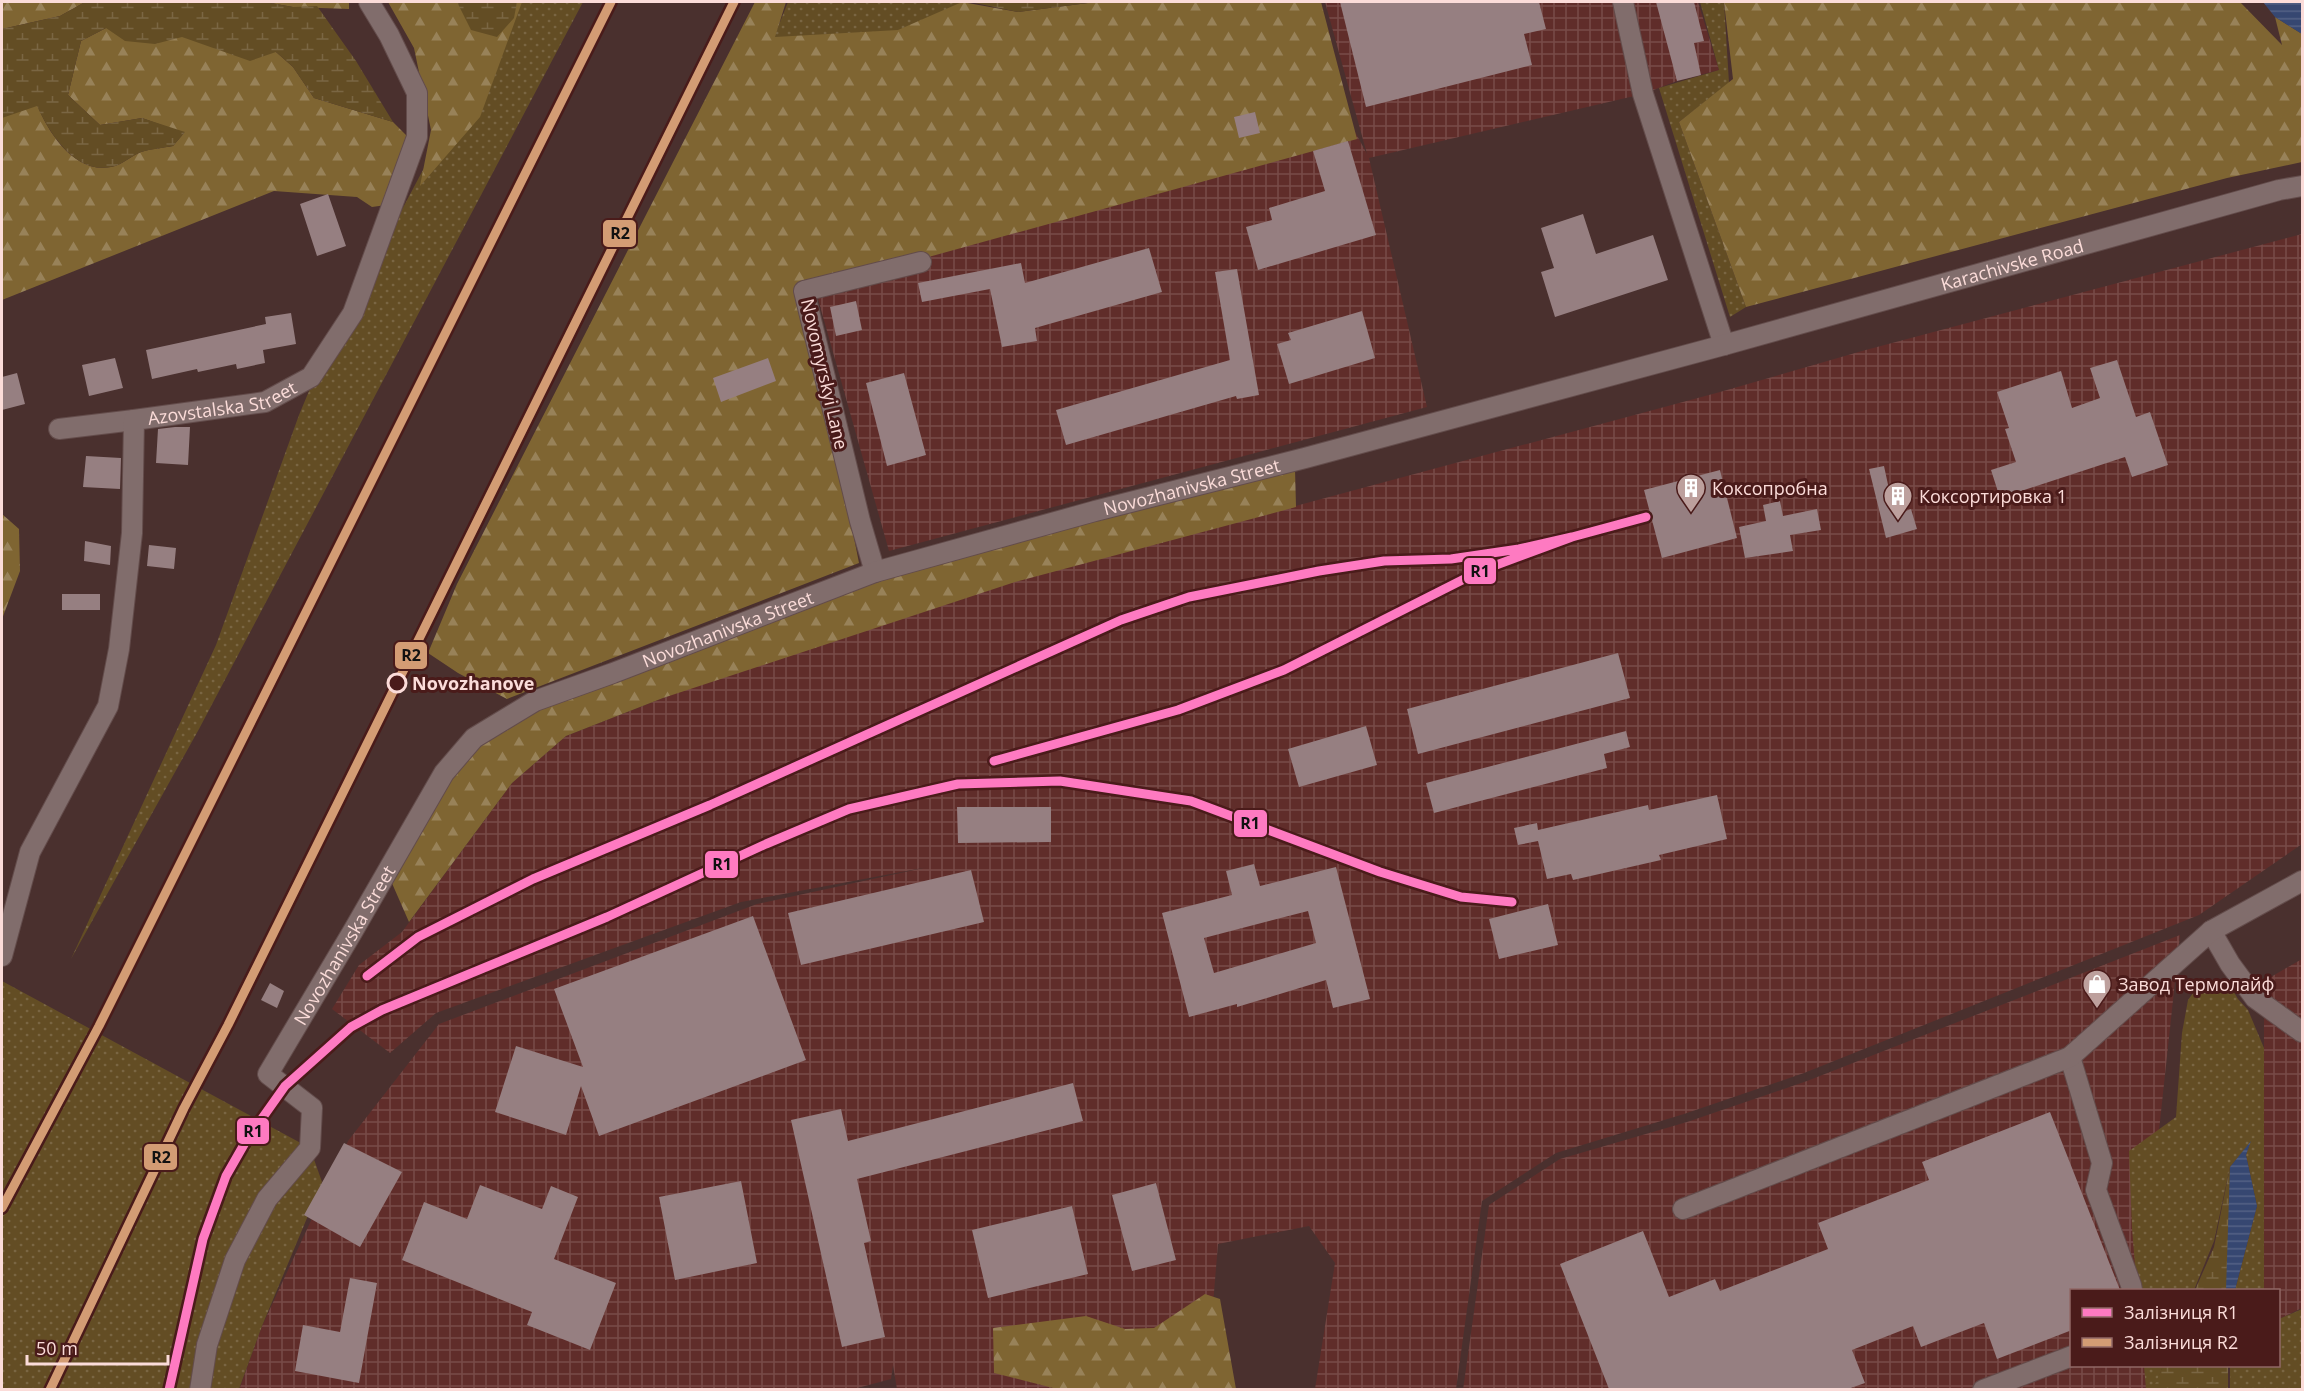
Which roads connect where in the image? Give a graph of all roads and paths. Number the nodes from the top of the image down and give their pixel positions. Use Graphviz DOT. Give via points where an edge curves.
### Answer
graph roads {
  1 [pos="369,2"];
  2 [pos="1623,2"];
  3 [pos="2302,186"];
  4 [pos="921,262"];
  5 [pos="1724,345"];
  6 [pos="134,420"];
  7 [pos="59,429"];
  8 [pos="875,572"];
  9 [pos="2302,881"];
  10 [pos="2211,931"];
  11 [pos="2,956"];
  12 [pos="2302,1032"];
  13 [pos="2070,1057"];
  14 [pos="1683,1209"];
  15 [pos="2132,1289"];
  16 [pos="2070,1357"];
  17 [pos="200,1389"];
  18 [pos="1983,1389"];
  1 -- 6 [label="street, Azovstalska Street" via="417,93 417,137 352,313 311,377 265,402"];
  2 -- 5 [label="street" via="1643,93"];
  3 -- 5 [label="street, Karachivske Road"];
  4 -- 8 [label="street, Novomyrskyi Lane" via="804,291"];
  5 -- 8 [label="street, Novozhanivska Street"];
  6 -- 7 [label="street"];
  6 -- 11 [label="street, Azovstalska Street" via="132,533 120,649 108,706 30,852"];
  8 -- 17 [label="street, Novozhanivska Street" via="535,701 474,738 444,773 268,1074 312,1108 309,1149 267,1199 235,1260 207,1345"];
  9 -- 10 [label="street"];
  10 -- 12 [label="street" via="2255,998"];
  10 -- 13 [label="street"];
  13 -- 14 [label="street"];
  13 -- 15 [label="street" via="2102,1164 2097,1190"];
  16 -- 18 [label="street"];
}
